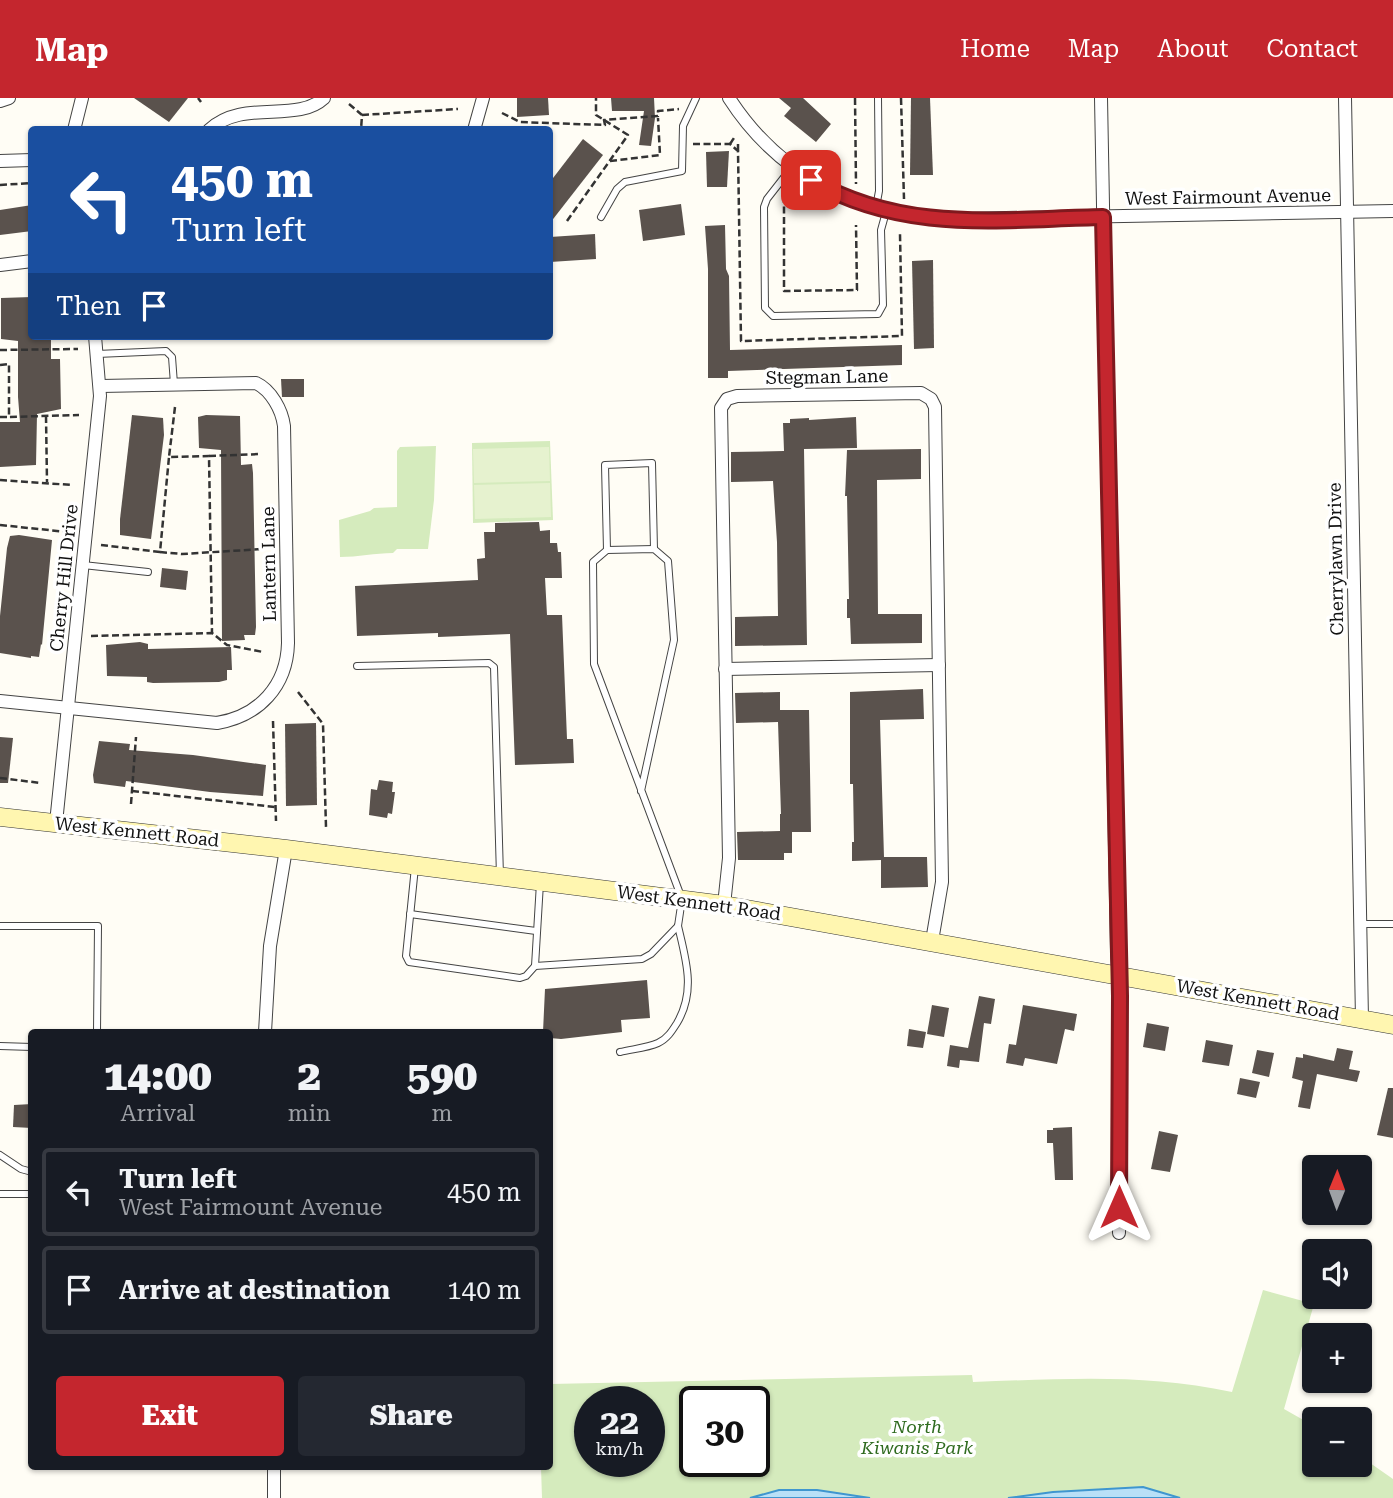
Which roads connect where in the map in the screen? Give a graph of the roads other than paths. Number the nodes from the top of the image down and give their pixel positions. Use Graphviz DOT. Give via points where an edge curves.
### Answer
graph roads {
  1 [pos="9,98"];
  2 [pos="82,98"];
  3 [pos="324,98"];
  4 [pos="483,98"];
  5 [pos="696,98"];
  6 [pos="729,98"];
  7 [pos="878,98"];
  8 [pos="1101,98"];
  9 [pos="1345,98"];
  10 [pos="0,101"];
  11 [pos="75,126"];
  12 [pos="213,126"];
  13 [pos="475,126"];
  14 [pos="28,160"];
  15 [pos="0,161"];
  16 [pos="792,167"];
  17 [pos="881,210"];
  18 [pos="1393,211"];
  19 [pos="1347,212"];
  20 [pos="601,217"];
  21 [pos="1103,217"];
  22 [pos="28,262"];
  23 [pos="0,265"];
  24 [pos="95,340"];
  25 [pos="97,354"];
  26 [pos="174,384"];
  27 [pos="100,386"];
  28 [pos="654,549"];
  29 [pos="607,550"];
  30 [pos="83,565"];
  31 [pos="148,572"];
  32 [pos="357,666"];
  33 [pos="939,666"];
  34 [pos="725,669"];
  35 [pos="0,701"];
  36 [pos="68,707"];
  37 [pos="640,791"];
  38 [pos="0,817"];
  39 [pos="56,823"];
  40 [pos="286,849"];
  41 [pos="416,866"];
  42 [pos="500,876"];
  43 [pos="540,881"];
  44 [pos="682,899"];
  45 [pos="723,905"];
  46 [pos="410,914"];
  47 [pos="1360,924"];
  48 [pos="1393,924"];
  49 [pos="0,926"];
  50 [pos="678,926"];
  51 [pos="536,931"];
  52 [pos="932,941"];
  53 [pos="535,966"];
  54 [pos="1118,975"];
  55 [pos="1362,1019"];
  56 [pos="1393,1025"];
  57 [pos="97,1029"];
  58 [pos="265,1029"];
  59 [pos="0,1046"];
  60 [pos="28,1047"];
  61 [pos="620,1052"];
  62 [pos="0,1155"];
  63 [pos="28,1171"];
  64 [pos="0,1194"];
  65 [pos="28,1194"];
  66 [pos="1119,1233"];
  67 [pos="274,1470"];
  68 [pos="274,1498"];
  1 -- 10 [label="street"];
  2 -- 11 [label="street"];
  3 -- 12 [label="street" via="305,107 234,113"];
  4 -- 13 [label="street"];
  5 -- 20 [label="lane" via="682,126 682,171 625,181"];
  6 -- 16 [label="street, West Fairmount Avenue" via="755,132"];
  7 -- 17 [label="lane"];
  8 -- 21 [label="street"];
  9 -- 19 [label="street, Cherrylawn Drive"];
  14 -- 15 [label="street"];
  16 -- 17 [label="street, West Fairmount Avenue" via="825,188"];
  16 -- 17 [label="lane" via="764,207 765,308 773,316 878,314 883,305"];
  17 -- 21 [label="street, West Fairmount Avenue" via="939,219"];
  18 -- 19 [label="street, West Fairmount Avenue"];
  19 -- 21 [label="street, West Fairmount Avenue"];
  19 -- 47 [label="street, Cherrylawn Drive"];
  21 -- 54 [label="street"];
  22 -- 23 [label="street"];
  24 -- 25 [label="street, Cherry Hill Drive"];
  25 -- 26 [label="lane" via="166,351 172,357"];
  25 -- 27 [label="street, Cherry Hill Drive"];
  26 -- 27 [label="street, Lantern Lane"];
  26 -- 36 [label="street, Lantern Lane" via="256,383 281,413 288,643 284,670 262,703 226,721 207,723"];
  27 -- 30 [label="street, Cherry Hill Drive"];
  28 -- 29 [label="lane"];
  28 -- 29 [label="lane" via="652,463 605,465"];
  28 -- 37 [label="lane" via="668,561 674,640"];
  29 -- 37 [label="lane" via="593,562 594,664"];
  30 -- 31 [label="lane"];
  30 -- 36 [label="street, Cherry Hill Drive"];
  32 -- 42 [label="lane" via="489,663 494,667"];
  33 -- 34 [label="street"];
  33 -- 34 [label="street, Stegman Lane" via="935,407 927,395 918,393 778,395 725,401 720,411"];
  33 -- 52 [label="street, Stegman Lane" via="943,882"];
  34 -- 45 [label="street, Stegman Lane" via="729,858"];
  35 -- 36 [label="street"];
  36 -- 39 [label="street, Cherry Hill Drive"];
  37 -- 44 [label="lane"];
  38 -- 39 [label="street, West Kennett Road"];
  39 -- 40 [label="street, West Kennett Road"];
  40 -- 41 [label="street, West Kennett Road"];
  40 -- 58 [label="street" via="270,946"];
  41 -- 42 [label="street, West Kennett Road"];
  41 -- 46 [label="lane"];
  42 -- 43 [label="street, West Kennett Road"];
  43 -- 44 [label="street, West Kennett Road"];
  43 -- 51 [label="lane"];
  44 -- 45 [label="street, West Kennett Road"];
  44 -- 50 [label="lane"];
  45 -- 52 [label="street, West Kennett Road"];
  46 -- 51 [label="lane"];
  46 -- 53 [label="lane" via="409,962 520,978"];
  47 -- 48 [label="lane"];
  47 -- 55 [label="street, Cherrylawn Drive"];
  49 -- 57 [label="lane" via="98,926"];
  50 -- 53 [label="lane" via="642,959"];
  50 -- 61 [label="lane" via="689,982 682,1015 660,1043"];
  51 -- 53 [label="lane"];
  52 -- 54 [label="street, West Kennett Road"];
  54 -- 55 [label="street, West Kennett Road"];
  54 -- 66 [label="street"];
  55 -- 56 [label="street, West Kennett Road"];
  59 -- 60 [label="lane"];
  62 -- 63 [label="lane"];
  64 -- 65 [label="lane"];
  67 -- 68 [label="street"];
}
